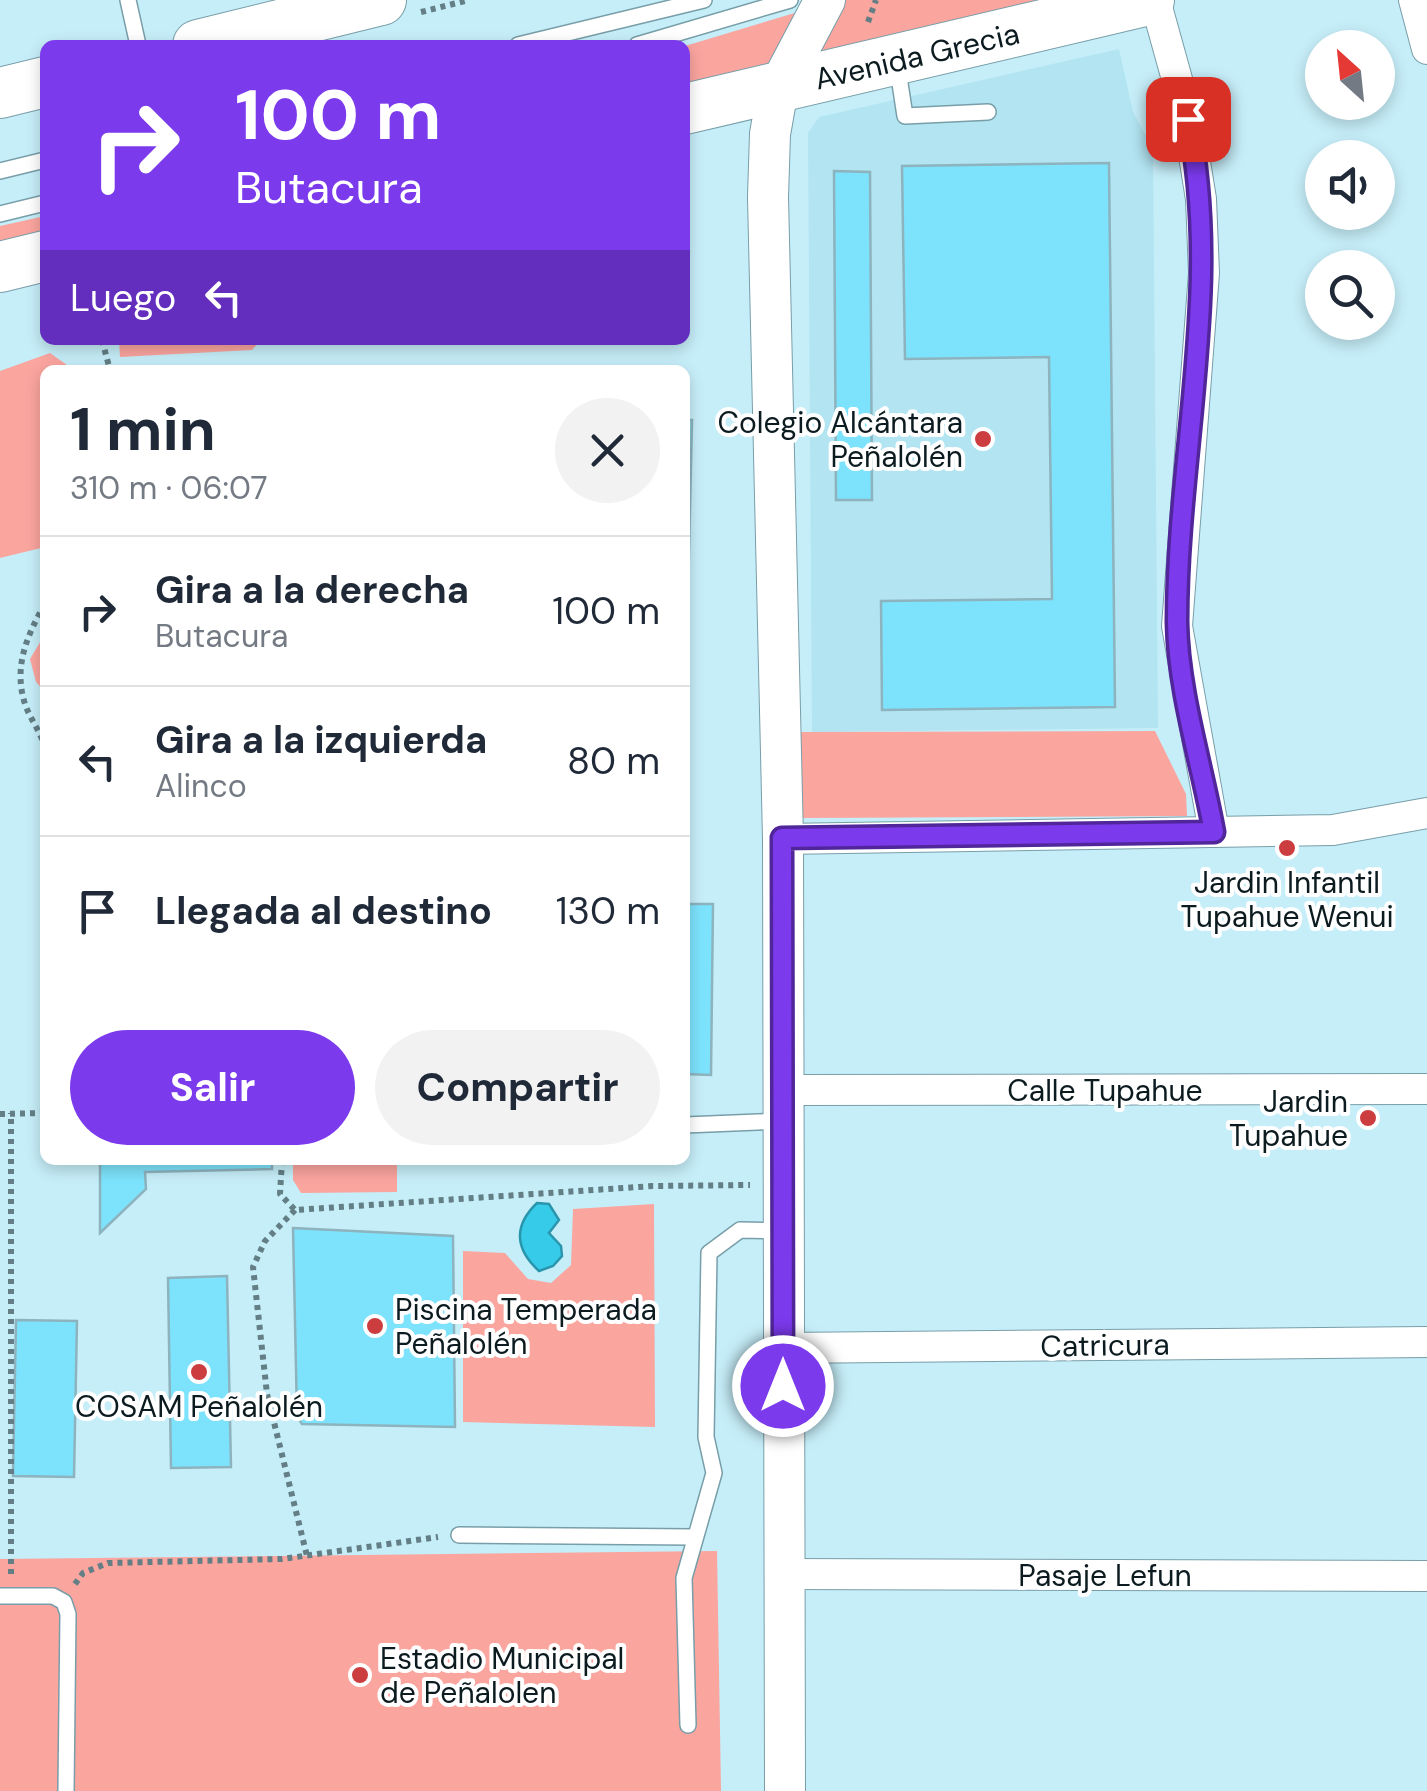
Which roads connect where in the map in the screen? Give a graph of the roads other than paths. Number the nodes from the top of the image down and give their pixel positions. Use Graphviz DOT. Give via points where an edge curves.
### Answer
graph roads {
  1 [pos="128,0"];
  2 [pos="382,0"];
  3 [pos="704,0"];
  4 [pos="790,0"];
  5 [pos="825,0"];
  6 [pos="1152,0"];
  7 [pos="1414,0"];
  8 [pos="137,40"];
  9 [pos="218,40"];
  10 [pos="539,40"];
  11 [pos="654,40"];
  12 [pos="1427,49"];
  13 [pos="896,61"];
  14 [pos="40,83"];
  15 [pos="778,89"];
  16 [pos="0,93"];
  17 [pos="690,108"];
  18 [pos="988,112"];
  19 [pos="40,161"];
  20 [pos="0,171"];
  21 [pos="40,204"];
  22 [pos="0,214"];
  23 [pos="40,257"];
  24 [pos="0,267"];
  25 [pos="1427,812"];
  26 [pos="1214,832"];
  27 [pos="782,838"];
  28 [pos="1427,1089"];
  29 [pos="784,1106"];
  30 [pos="690,1124"];
  31 [pos="768,1230"];
  32 [pos="1427,1342"];
  33 [pos="783,1348"];
  34 [pos="460,1534"];
  35 [pos="694,1537"];
  36 [pos="783,1574"];
  37 [pos="1427,1576"];
  38 [pos="5,1596"];
  39 [pos="688,1725"];
  40 [pos="66,1791"];
  41 [pos="785,1791"];
  1 -- 8 [label="lane"];
  2 -- 9 [label="main road"];
  3 -- 10 [label="lane"];
  4 -- 11 [label="lane"];
  5 -- 15 [label="street"];
  6 -- 13 [label="main road, Avenida Grecia"];
  6 -- 26 [label="street" via="1188,119 1201,199 1204,273 1177,626"];
  7 -- 12 [label="street"];
  13 -- 15 [label="main road, Avenida Grecia"];
  13 -- 18 [label="lane" via="905,116"];
  14 -- 16 [label="main road"];
  15 -- 17 [label="main road, Avenida Grecia"];
  15 -- 27 [label="street" via="768,197"];
  19 -- 20 [label="lane"];
  21 -- 22 [label="lane"];
  23 -- 24 [label="main road"];
  25 -- 26 [label="street" via="1333,830"];
  26 -- 27 [label="street"];
  27 -- 29 [label="street"];
  28 -- 29 [label="street, Calle Tupahue"];
  29 -- 30 [label="lane"];
  29 -- 31 [label="street"];
  31 -- 33 [label="street"];
  31 -- 35 [label="lane" via="740,1230 710,1253 706,1438 714,1473"];
  32 -- 33 [label="street, Catricura"];
  33 -- 36 [label="street"];
  34 -- 35 [label="lane"];
  35 -- 39 [label="lane" via="684,1578"];
  36 -- 37 [label="street, Pasaje Lefun"];
  36 -- 41 [label="street"];
  38 -- 40 [label="lane" via="53,1596 68,1614"];
}
